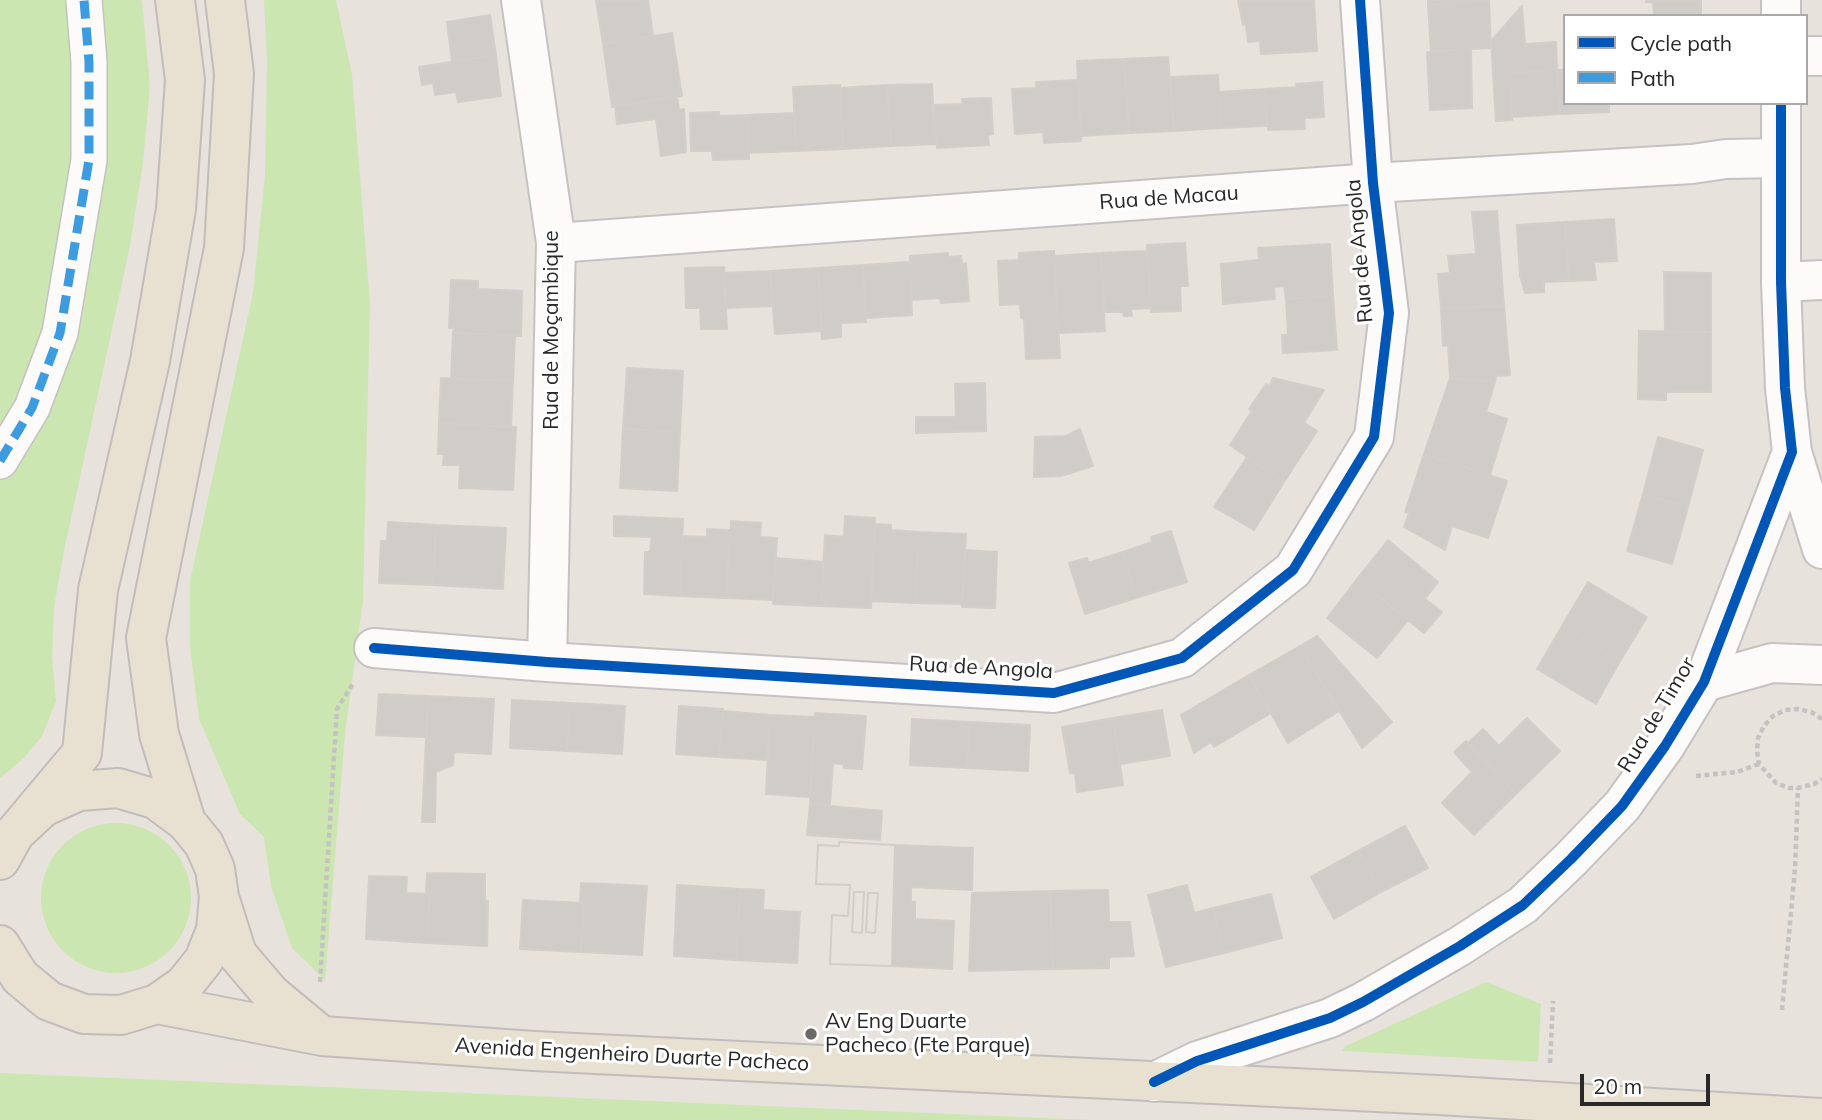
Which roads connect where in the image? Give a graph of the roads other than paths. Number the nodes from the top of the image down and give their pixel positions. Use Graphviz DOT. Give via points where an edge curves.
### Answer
graph roads {
  1 [pos="83,0"];
  2 [pos="175,0"];
  3 [pos="225,0"];
  4 [pos="521,0"];
  5 [pos="1360,0"];
  6 [pos="1781,105"];
  7 [pos="1781,158"];
  8 [pos="1373,183"];
  9 [pos="556,243"];
  10 [pos="1822,280"];
  11 [pos="1781,282"];
  12 [pos="1792,452"];
  13 [pos="0,461"];
  14 [pos="1822,549"];
  15 [pos="374,648"];
  16 [pos="547,662"];
  17 [pos="1822,665"];
  18 [pos="1704,682"];
  19 [pos="186,822"];
  20 [pos="7,847"];
  21 [pos="219,897"];
  22 [pos="0,945"];
  23 [pos="10,979"];
  24 [pos="157,1004"];
  25 [pos="322,1036"];
  26 [pos="1154,1082"];
  27 [pos="1822,1118"];
  1 -- 13 [label="street" via="89,62 89,160 60,333 32,408"];
  2 -- 20 [label="main road" via="185,80 176,209 150,361 98,590 82,753"];
  3 -- 19 [label="main road" via="234,74 224,248 146,638 159,734"];
  4 -- 9 [label="street, Rua de Moçambique"];
  5 -- 8 [label="street, Rua de Angola"];
  6 -- 7 [label="street, Rua de Timor"];
  7 -- 8 [label="street, Rua de Macau"];
  7 -- 11 [label="street, Rua de Timor"];
  8 -- 9 [label="street, Rua de Macau"];
  8 -- 16 [label="street, Rua de Angola" via="1389,313 1374,436 1293,570 1182,658 1054,693"];
  9 -- 16 [label="street, Rua de Moçambique"];
  10 -- 11 [label="street"];
  11 -- 12 [label="street, Rua de Timor"];
  12 -- 14 [label="street"];
  12 -- 18 [label="street, Rua de Timor"];
  15 -- 16 [label="street, Rua de Angola"];
  17 -- 18 [label="street, Rua de Timor" via="1772,663"];
  18 -- 26 [label="street, Rua de Timor" via="1622,806 1523,905 1460,946 1330,1018 1196,1061"];
  19 -- 20 [label="main road" via="155,799 118,788 79,791 43,807"];
  19 -- 21 [label="main road" via="204,844 215,869"];
  21 -- 24 [label="main road" via="216,930 204,960 184,985"];
  21 -- 25 [label="main road" via="237,954 271,994"];
  22 -- 23 [label="main road"];
  23 -- 24 [label="main road" via="84,1014 121,1015"];
  24 -- 25 [label="main road, Avenida Engenheiro Duarte Pacheco"];
  25 -- 26 [label="main road, Avenida Engenheiro Duarte Pacheco"];
  26 -- 27 [label="main road, Avenida Engenheiro Duarte Pacheco"];
}
